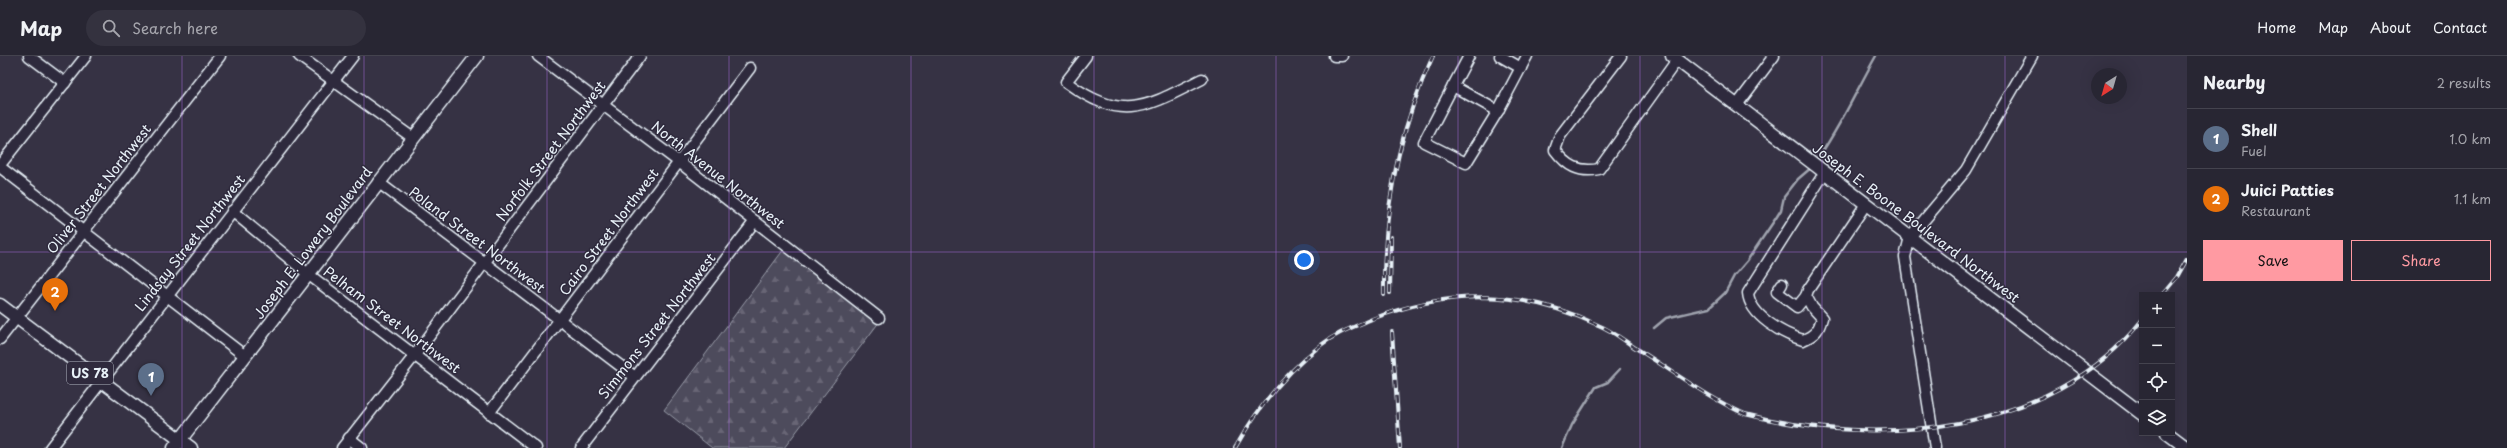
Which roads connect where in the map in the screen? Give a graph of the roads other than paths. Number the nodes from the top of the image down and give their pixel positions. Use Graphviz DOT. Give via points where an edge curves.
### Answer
graph roads {
  1 [pos="30,56"];
  2 [pos="86,56"];
  3 [pos="220,56"];
  4 [pos="299,56"];
  5 [pos="353,56"];
  6 [pos="476,56"];
  7 [pos="538,56"];
  8 [pos="640,56"];
  9 [pos="1086,56"];
  10 [pos="1334,56"];
  11 [pos="1342,56"];
  12 [pos="1469,56"];
  13 [pos="1500,56"];
  14 [pos="1527,56"];
  15 [pos="1620,56"];
  16 [pos="1774,56"];
  17 [pos="2032,56"];
  18 [pos="1675,58"];
  19 [pos="750,68"];
  20 [pos="1521,68"];
  21 [pos="1202,79"];
  22 [pos="334,81"];
  23 [pos="65,83"];
  24 [pos="1453,86"];
  25 [pos="603,104"];
  26 [pos="1737,105"];
  27 [pos="1498,111"];
  28 [pos="413,138"];
  29 [pos="679,162"];
  30 [pos="0,166"];
  31 [pos="1822,170"];
  32 [pos="378,182"];
  33 [pos="1866,204"];
  34 [pos="232,211"];
  35 [pos="755,221"];
  36 [pos="83,231"];
  37 [pos="1910,237"];
  38 [pos="484,263"];
  39 [pos="308,274"];
  40 [pos="1782,284"];
  41 [pos="167,295"];
  42 [pos="1806,296"];
  43 [pos="0,305"];
  44 [pos="17,318"];
  45 [pos="879,318"];
  46 [pos="560,320"];
  47 [pos="0,339"];
  48 [pos="415,355"];
  49 [pos="245,356"];
  50 [pos="635,377"];
  51 [pos="101,381"];
  52 [pos="2139,412"];
  53 [pos="489,413"];
  54 [pos="2171,436"];
  55 [pos="350,438"];
  56 [pos="177,444"];
  57 [pos="50,448"];
  58 [pos="190,448"];
  59 [pos="342,448"];
  60 [pos="362,448"];
  61 [pos="536,448"];
  62 [pos="581,448"];
  63 [pos="1935,448"];
  64 [pos="2187,448"];
  1 -- 23 [label="street"];
  2 -- 23 [label="street"];
  3 -- 36 [label="street, Oliver Street Northwest"];
  4 -- 22 [label="street"];
  5 -- 22 [label="street, Lindsay Street Northwest"];
  6 -- 28 [label="main road, Joseph E. Lowery Boulevard"];
  7 -- 25 [label="street, North Avenue Northwest"];
  8 -- 25 [label="street, Norfolk Street Northwest"];
  9 -- 21 [label="street" via="1066,82 1096,101 1128,108 1156,103"];
  10 -- 11 [label="street"];
  12 -- 24 [label="street"];
  13 -- 20 [label="street"];
  14 -- 20 [label="street"];
  15 -- 18 [label="street" via="1560,136 1555,150 1573,167 1586,172 1599,169"];
  16 -- 26 [label="street"];
  17 -- 37 [label="street" via="1966,170"];
  18 -- 26 [label="main road, Joseph E. Boone Boulevard Northwest"];
  19 -- 29 [label="street, Cairo Street Northwest"];
  20 -- 27 [label="street"];
  22 -- 28 [label="street"];
  22 -- 34 [label="street, Lindsay Street Northwest"];
  23 -- 30 [label="street"];
  24 -- 27 [label="street"];
  24 -- 27 [label="street" via="1424,142 1466,163"];
  25 -- 29 [label="street, North Avenue Northwest"];
  25 -- 38 [label="street, Norfolk Street Northwest"];
  26 -- 31 [label="main road, Joseph E. Boone Boulevard Northwest"];
  28 -- 32 [label="main road, Joseph E. Lowery Boulevard"];
  29 -- 35 [label="street, North Avenue Northwest"];
  29 -- 46 [label="street, Cairo Street Northwest"];
  30 -- 36 [label="street"];
  31 -- 33 [label="main road, Joseph E. Boone Boulevard Northwest"];
  31 -- 42 [label="street" via="1748,293 1749,302 1764,318 1789,336 1803,340 1813,336 1820,328 1822,318"];
  32 -- 38 [label="street, Poland Street Northwest"];
  32 -- 39 [label="main road, Joseph E. Lowery Boulevard"];
  33 -- 37 [label="main road, Joseph E. Boone Boulevard Northwest"];
  33 -- 42 [label="street"];
  34 -- 39 [label="street, Pelham Street Northwest"];
  34 -- 41 [label="street, Lindsay Street Northwest"];
  35 -- 45 [label="street, North Avenue Northwest"];
  35 -- 50 [label="street, Simmons Street Northwest"];
  36 -- 41 [label="street"];
  36 -- 44 [label="street, Oliver Street Northwest"];
  37 -- 52 [label="main road, Joseph E. Boone Boulevard Northwest"];
  37 -- 63 [label="street" via="1905,257"];
  38 -- 46 [label="street, Poland Street Northwest"];
  38 -- 48 [label="street, Norfolk Street Northwest"];
  39 -- 48 [label="street, Pelham Street Northwest"];
  39 -- 49 [label="main road, Joseph E. Lowery Boulevard"];
  40 -- 42 [label="street" via="1777,292 1797,307"];
  41 -- 49 [label="street"];
  41 -- 51 [label="street, Lindsay Street Northwest"];
  43 -- 44 [label="main road, US 78"];
  44 -- 47 [label="street, Oliver Street Northwest"];
  44 -- 51 [label="main road, US 78"];
  46 -- 50 [label="street, Poland Street Northwest"];
  46 -- 53 [label="street, Cairo Street Northwest"];
  48 -- 53 [label="street, Pelham Street Northwest"];
  48 -- 55 [label="street, Norfolk Street Northwest"];
  49 -- 56 [label="main road, Joseph E. Lowery Boulevard"];
  50 -- 62 [label="street, Simmons Street Northwest"];
  51 -- 56 [label="main road, US 78"];
  51 -- 57 [label="street, Lindsay Street Northwest"];
  53 -- 61 [label="street, Pelham Street Northwest"];
  54 -- 64 [label="main road"];
  55 -- 59 [label="street, Norfolk Street Northwest"];
  55 -- 60 [label="street"];
  56 -- 58 [label="main road, US 78"];
}
